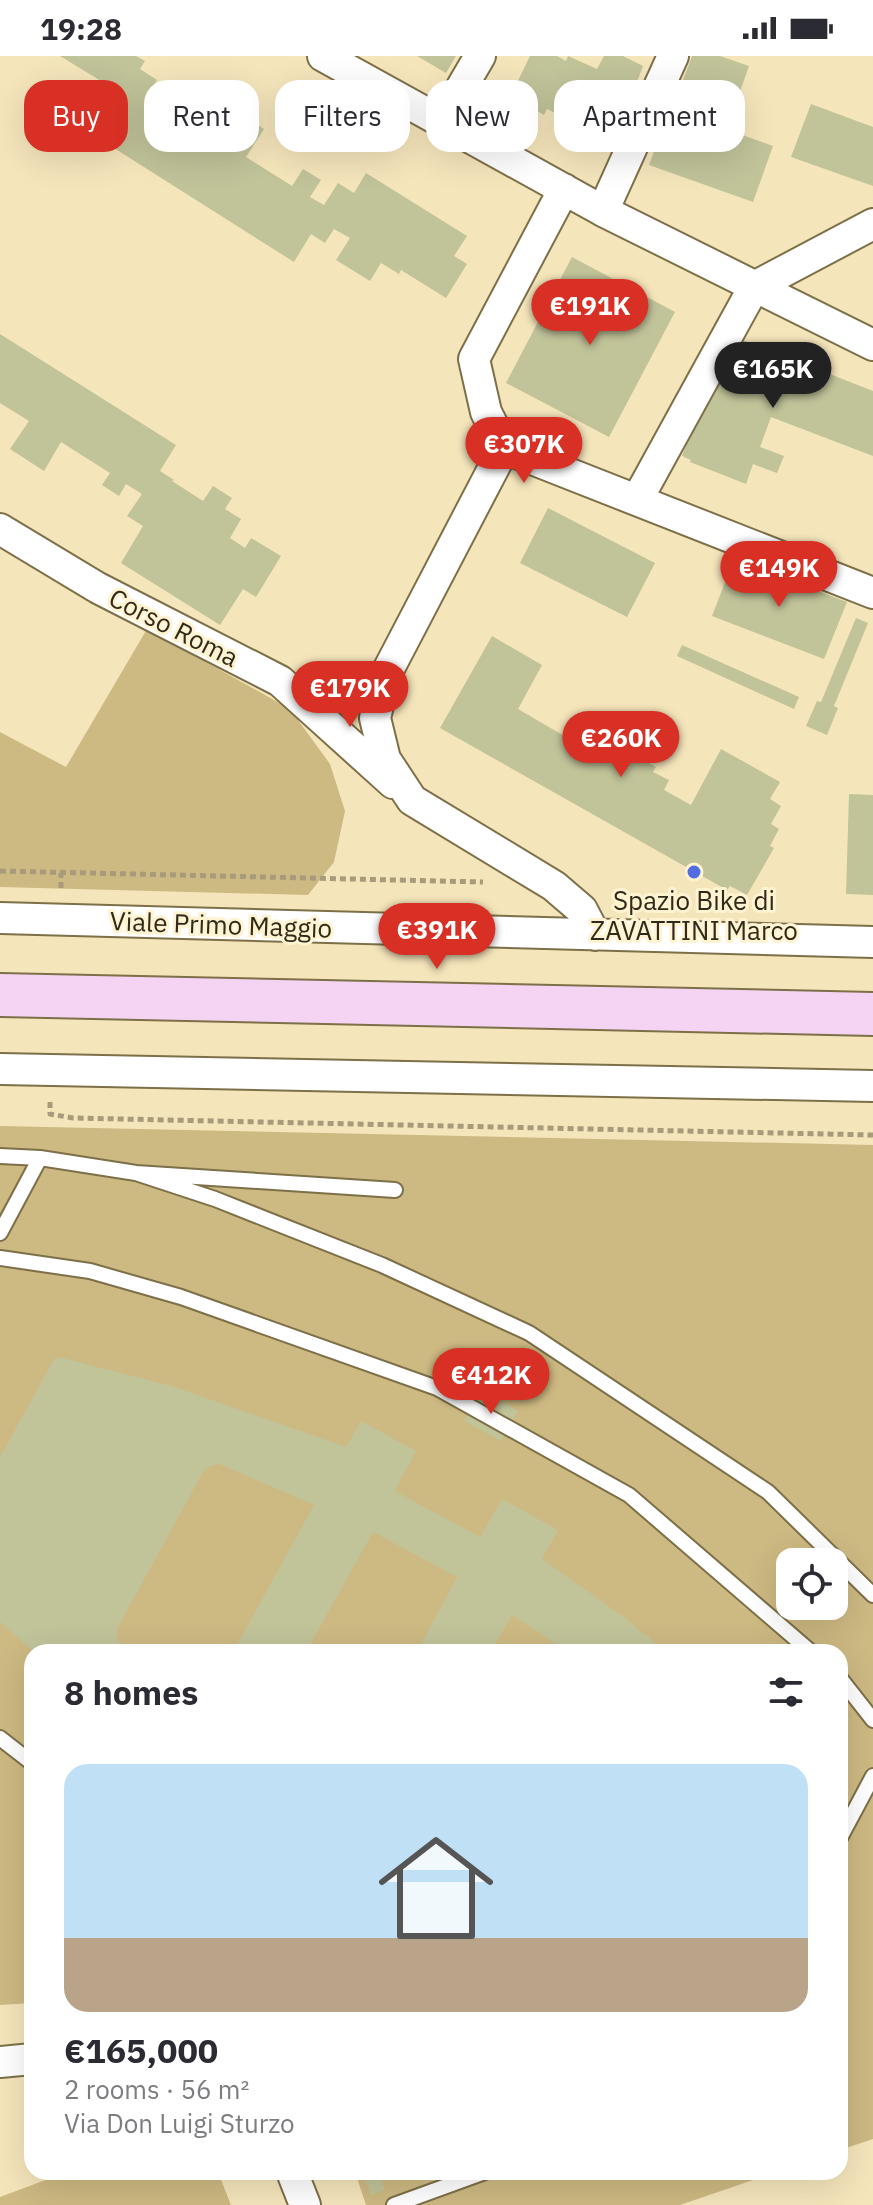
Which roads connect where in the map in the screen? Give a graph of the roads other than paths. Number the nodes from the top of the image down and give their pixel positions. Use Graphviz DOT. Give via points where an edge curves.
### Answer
graph roads {
  1 [pos="323,56"];
  2 [pos="480,56"];
  3 [pos="673,56"];
  4 [pos="466,80"];
  5 [pos="426,112"];
  6 [pos="498,152"];
  7 [pos="564,189"];
  8 [pos="603,211"];
  9 [pos="873,224"];
  10 [pos="754,287"];
  11 [pos="873,345"];
  12 [pos="504,448"];
  13 [pos="637,500"];
  14 [pos="0,529"];
  15 [pos="873,593"];
  16 [pos="412,800"];
  17 [pos="0,918"];
  18 [pos="595,935"];
  19 [pos="873,942"];
  20 [pos="0,995"];
  21 [pos="873,1014"];
  22 [pos="0,1069"];
  23 [pos="873,1086"];
  24 [pos="0,1156"];
  25 [pos="40,1158"];
  26 [pos="136,1173"];
  27 [pos="395,1190"];
  28 [pos="0,1233"];
  29 [pos="0,1258"];
  30 [pos="873,1595"];
  31 [pos="802,1644"];
  32 [pos="848,1688"];
  33 [pos="873,1720"];
  34 [pos="0,1738"];
  35 [pos="24,1757"];
  36 [pos="873,1776"];
  37 [pos="848,1823"];
  38 [pos="24,2060"];
  39 [pos="0,2062"];
  40 [pos="295,2180"];
  41 [pos="463,2180"];
  42 [pos="305,2205"];
  43 [pos="394,2205"];
  1 -- 5 [label="street"];
  2 -- 4 [label="street"];
  3 -- 8 [label="street"];
  6 -- 7 [label="street"];
  7 -- 8 [label="street"];
  7 -- 12 [label="street" via="474,359 486,412"];
  8 -- 10 [label="street"];
  9 -- 10 [label="street"];
  10 -- 11 [label="street"];
  10 -- 13 [label="street"];
  12 -- 13 [label="street"];
  12 -- 16 [label="street" via="385,676 375,718 385,759"];
  13 -- 15 [label="street"];
  14 -- 16 [label="street, Corso Roma" via="98,588 280,681"];
  16 -- 18 [label="street" via="554,886 582,910"];
  17 -- 18 [label="street, Viale Primo Maggio"];
  18 -- 19 [label="street, Viale Primo Maggio"];
  20 -- 21 [label="street"];
  22 -- 23 [label="street"];
  24 -- 25 [label="lane"];
  25 -- 26 [label="lane"];
  25 -- 28 [label="lane"];
  26 -- 27 [label="lane"];
  26 -- 30 [label="lane" via="382,1265 529,1333 768,1492"];
  29 -- 31 [label="lane" via="90,1271 181,1297 437,1388 629,1495"];
  32 -- 33 [label="lane"];
  34 -- 35 [label="lane"];
  36 -- 37 [label="lane"];
  38 -- 39 [label="street"];
  40 -- 42 [label="street"];
  41 -- 43 [label="lane"];
}
